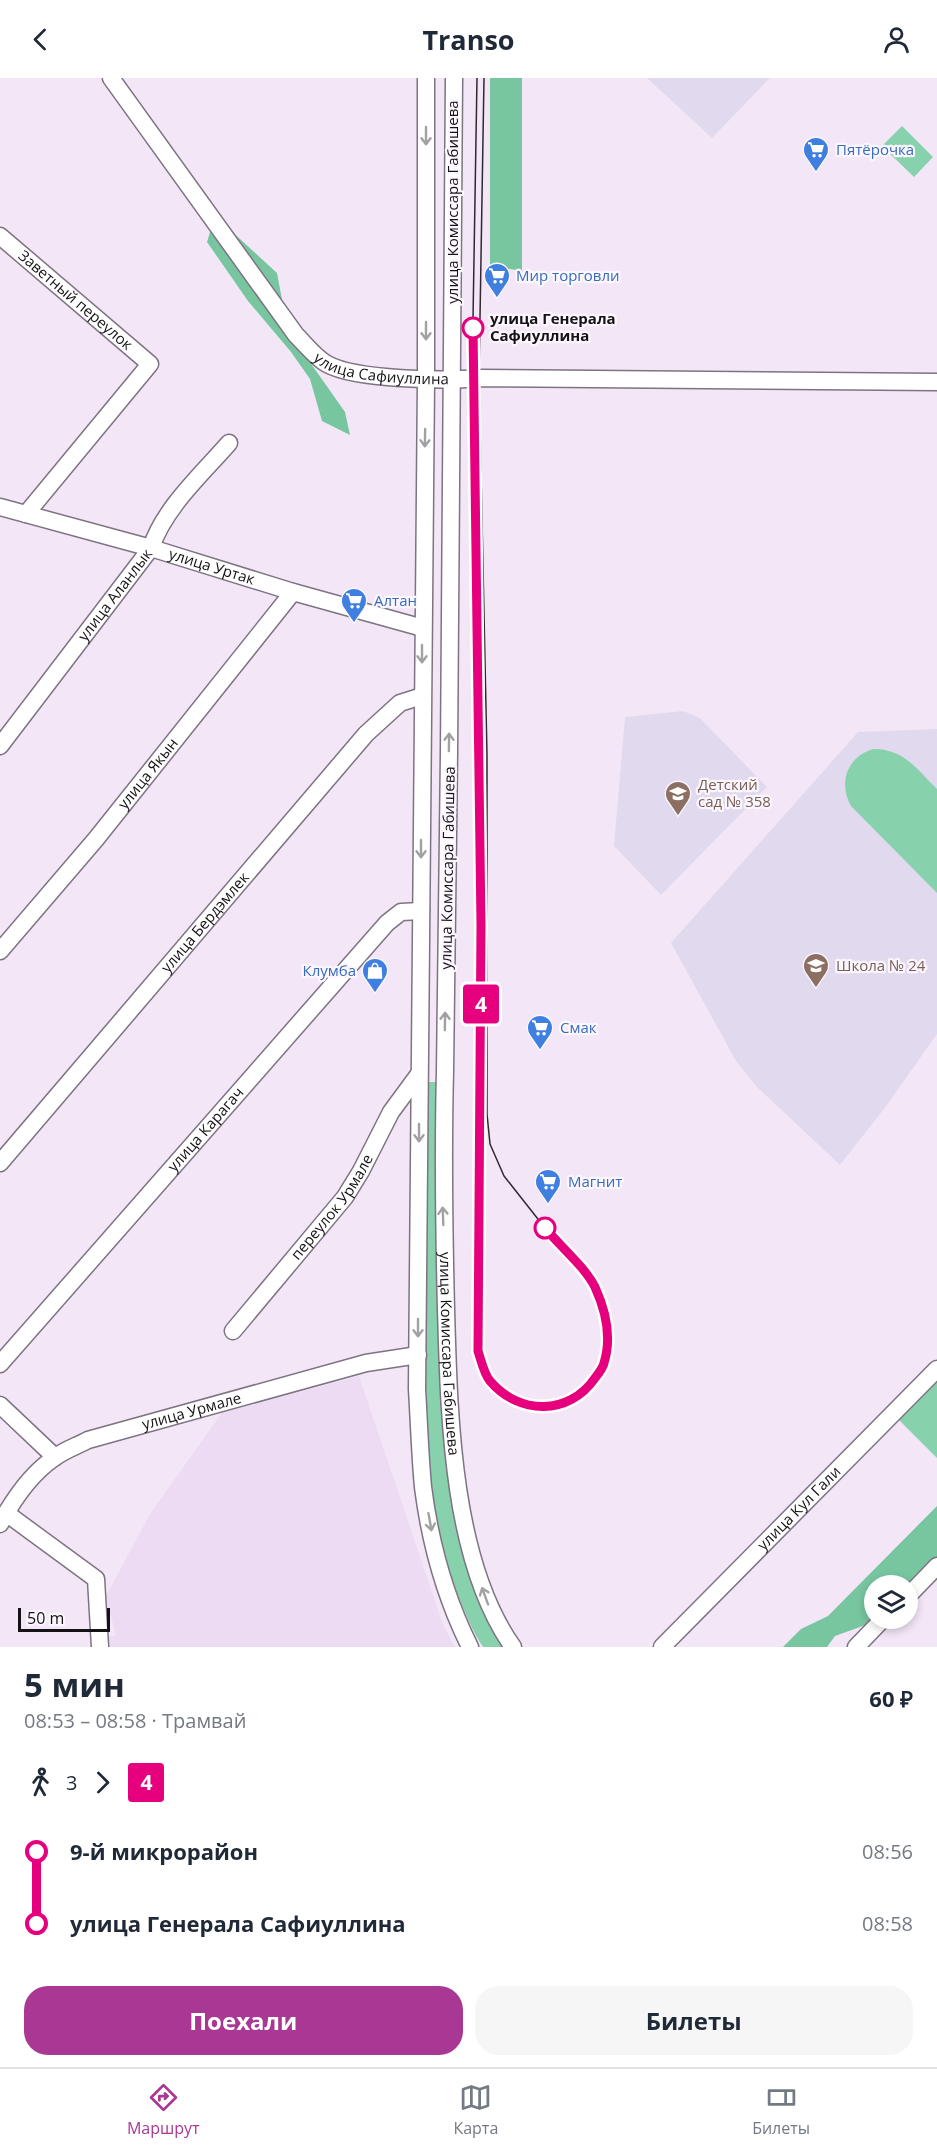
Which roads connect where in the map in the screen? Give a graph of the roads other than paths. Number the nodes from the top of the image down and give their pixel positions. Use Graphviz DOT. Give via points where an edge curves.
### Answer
graph roads {
  1 [pos="111,78"];
  2 [pos="426,78"];
  3 [pos="454,78"];
  4 [pos="0,236"];
  5 [pos="453,378"];
  6 [pos="426,380"];
  7 [pos="937,382"];
  8 [pos="230,443"];
  9 [pos="0,507"];
  10 [pos="26,514"];
  11 [pos="151,548"];
  12 [pos="293,592"];
  13 [pos="423,628"];
  14 [pos="422,696"];
  15 [pos="0,746"];
  16 [pos="421,911"];
  17 [pos="0,951"];
  18 [pos="420,1074"];
  19 [pos="445,1074"];
  20 [pos="0,1163"];
  21 [pos="233,1331"];
  22 [pos="418,1355"];
  23 [pos="0,1364"];
  24 [pos="937,1369"];
  25 [pos="0,1406"];
  26 [pos="55,1457"];
  27 [pos="3,1518"];
  28 [pos="937,1566"];
  29 [pos="918,1586"];
  30 [pos="874,1629"];
  31 [pos="100,1647"];
  32 [pos="470,1647"];
  33 [pos="513,1647"];
  34 [pos="662,1647"];
  35 [pos="856,1647"];
  1 -- 6 [label="street, улица Сафиуллина" via="296,335 326,364 354,372"];
  2 -- 6 [label="street, улица Комиссара Габишева, one-way"];
  3 -- 5 [label="street, улица Комиссара Габишева"];
  4 -- 10 [label="street, Заветный переулок" via="150,364"];
  5 -- 6 [label="street, улица Сафиуллина"];
  5 -- 7 [label="street, улица Сафиуллина"];
  19 -- 5 [label="street, улица Комиссара Габишева, one-way"];
  6 -- 13 [label="street, улица Комиссара Габишева, one-way"];
  8 -- 11 [label="street, улица Аланлык" via="165,517"];
  9 -- 10 [label="street, улица Уртак"];
  10 -- 11 [label="street, улица Уртак"];
  11 -- 12 [label="street, улица Уртак"];
  11 -- 15 [label="street, улица Аланлык"];
  12 -- 13 [label="street, улица Уртак"];
  12 -- 17 [label="street, улица Якын" via="96,839"];
  13 -- 14 [label="street, улица Комиссара Габишева, one-way"];
  14 -- 16 [label="street, улица Комиссара Габишева, one-way"];
  14 -- 20 [label="street, улица Бердэмлек" via="400,703 366,734"];
  16 -- 18 [label="street, улица Комиссара Габишева"];
  16 -- 23 [label="street, улица Карагач" via="401,912 387,923"];
  18 -- 19 [label="street"];
  18 -- 21 [label="street, переулок Урмале" via="392,1112 345,1197"];
  18 -- 22 [label="street, улица Комиссара Габишева, one-way"];
  33 -- 19 [label="street, улица Комиссара Габишева, one-way" via="488,1604 475,1568 457,1475 448,1368 443,1193"];
  22 -- 26 [label="street, улица Урмале" via="366,1363 88,1440"];
  22 -- 32 [label="street, улица Комиссара Габишева, one-way" via="423,1487 445,1586"];
  24 -- 34 [label="street, улица Кул Гали"];
  25 -- 26 [label="street"];
  26 -- 27 [label="street, улица Урмале" via="38,1471"];
  27 -- 31 [label="street" via="96,1579"];
  28 -- 29 [label="street"];
  30 -- 35 [label="street"];
}
